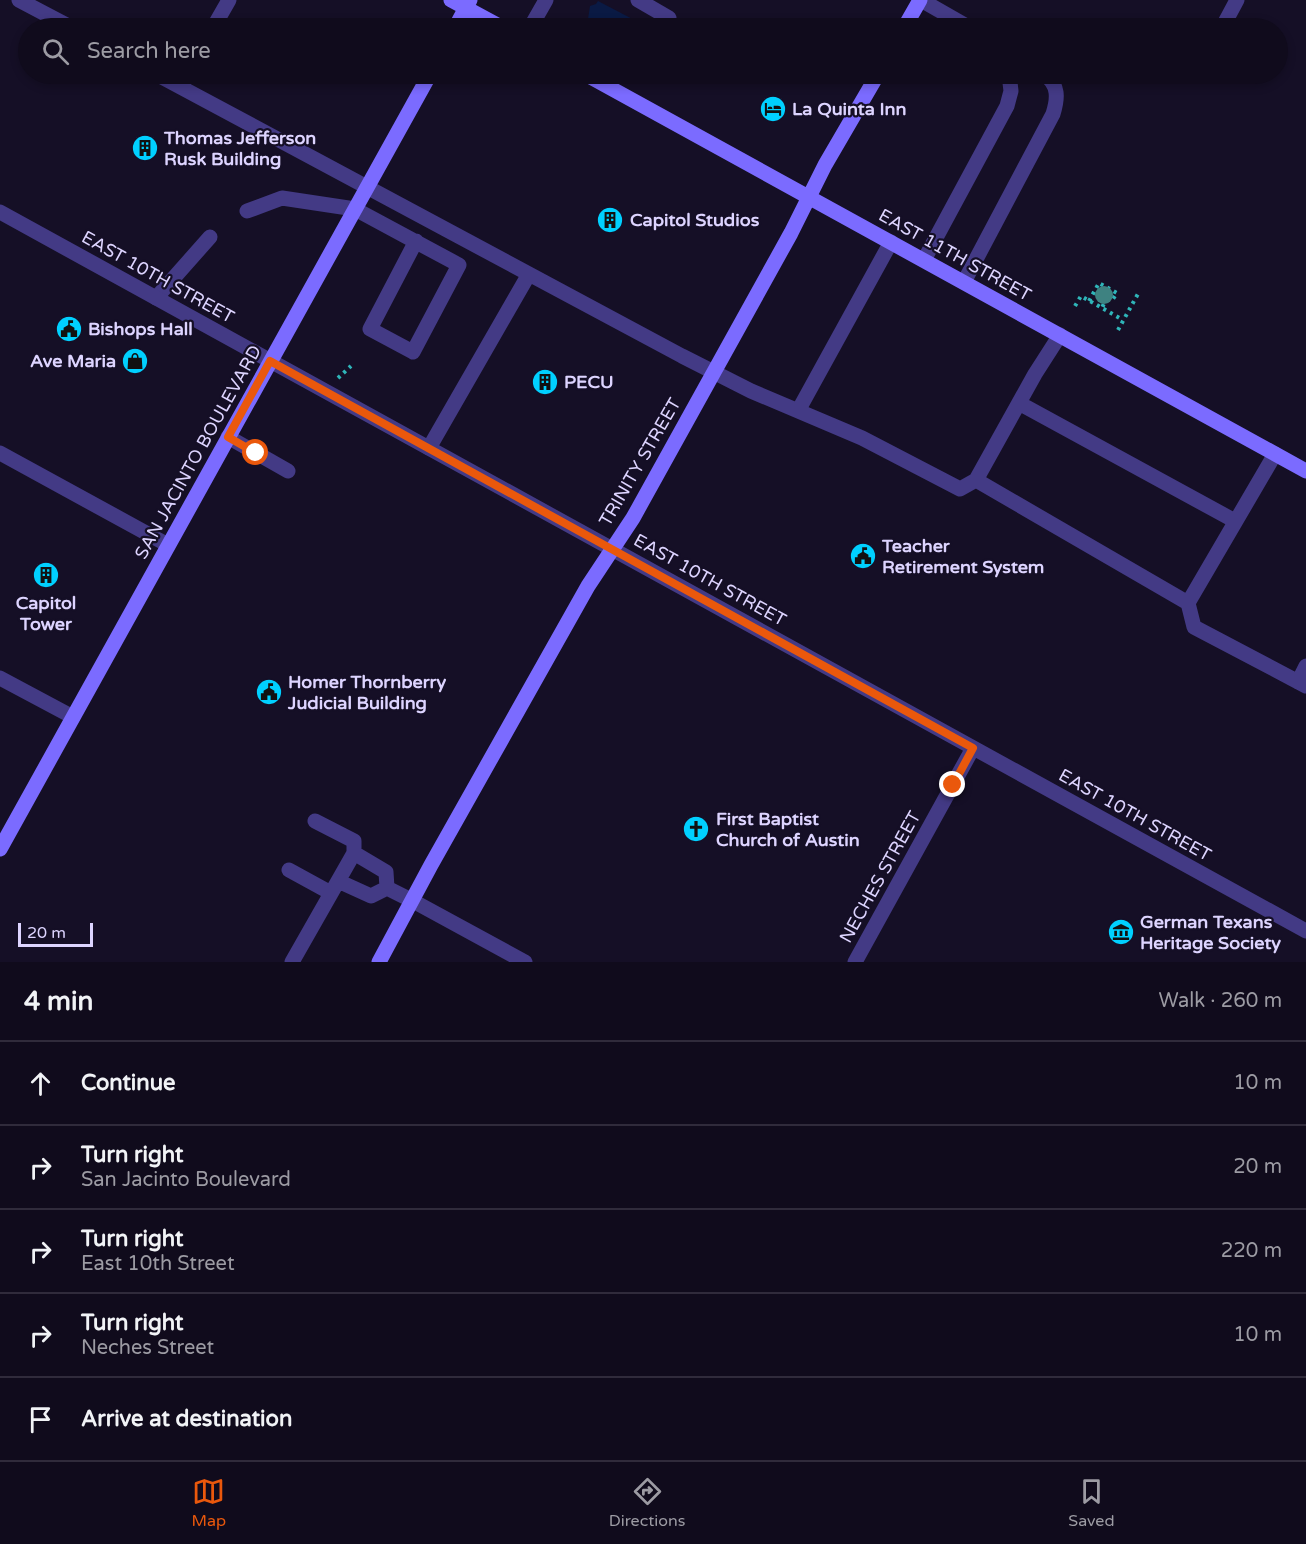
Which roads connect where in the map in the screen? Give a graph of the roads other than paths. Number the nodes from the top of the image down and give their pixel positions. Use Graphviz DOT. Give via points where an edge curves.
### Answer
graph roads {
  1 [pos="19,0"];
  2 [pos="229,0"];
  3 [pos="452,0"];
  4 [pos="546,0"];
  5 [pos="638,0"];
  6 [pos="921,0"];
  7 [pos="1237,0"];
  8 [pos="468,4"];
  9 [pos="53,18"];
  10 [pos="219,18"];
  11 [pos="460,18"];
  12 [pos="488,18"];
  13 [pos="536,18"];
  14 [pos="669,18"];
  15 [pos="910,18"];
  16 [pos="952,18"];
  17 [pos="1227,18"];
  18 [pos="192,84"];
  19 [pos="424,84"];
  20 [pos="603,84"];
  21 [pos="872,84"];
  22 [pos="1011,84"];
  23 [pos="1053,84"];
  24 [pos="367,187"];
  25 [pos="808,198"];
  26 [pos="355,209"];
  27 [pos="0,212"];
  28 [pos="247,212"];
  29 [pos="210,237"];
  30 [pos="416,241"];
  31 [pos="891,242"];
  32 [pos="471,243"];
  33 [pos="924,260"];
  34 [pos="459,265"];
  35 [pos="529,274"];
  36 [pos="964,282"];
  37 [pos="156,298"];
  38 [pos="1060,335"];
  39 [pos="270,361"];
  40 [pos="714,372"];
  41 [pos="1019,403"];
  42 [pos="798,411"];
  43 [pos="228,437"];
  44 [pos="429,448"];
  45 [pos="0,453"];
  46 [pos="1275,454"];
  47 [pos="288,471"];
  48 [pos="1306,471"];
  49 [pos="976,480"];
  50 [pos="1235,521"];
  51 [pos="168,545"];
  52 [pos="613,548"];
  53 [pos="1188,603"];
  54 [pos="1306,666"];
  55 [pos="0,678"];
  56 [pos="1302,684"];
  57 [pos="73,717"];
  58 [pos="973,748"];
  59 [pos="315,821"];
  60 [pos="0,849"];
  61 [pos="354,853"];
  62 [pos="289,870"];
  63 [pos="334,887"];
  64 [pos="387,888"];
  65 [pos="413,901"];
  66 [pos="1306,931"];
  67 [pos="292,962"];
  68 [pos="379,962"];
  69 [pos="525,962"];
  70 [pos="855,962"];
  1 -- 9 [label="street"];
  2 -- 10 [label="street"];
  3 -- 8 [label="main road"];
  4 -- 13 [label="street"];
  5 -- 14 [label="street"];
  6 -- 15 [label="main road"];
  6 -- 16 [label="street"];
  7 -- 17 [label="street"];
  8 -- 11 [label="main road"];
  8 -- 12 [label="main road"];
  18 -- 24 [label="street"];
  19 -- 24 [label="main road, SAN JACINTO BOULEVARD"];
  20 -- 25 [label="main road, EAST 11TH STREET"];
  21 -- 25 [label="main road, TRINITY STREET"];
  22 -- 33 [label="street" via="1007,106"];
  23 -- 36 [label="street" via="1058,98 1053,114"];
  24 -- 26 [label="main road, SAN JACINTO BOULEVARD"];
  24 -- 32 [label="street"];
  25 -- 31 [label="main road, EAST 11TH STREET"];
  25 -- 40 [label="main road, TRINITY STREET"];
  26 -- 28 [label="street" via="282,198"];
  26 -- 30 [label="street"];
  26 -- 39 [label="main road, SAN JACINTO BOULEVARD"];
  27 -- 37 [label="street, EAST 10TH STREET"];
  29 -- 37 [label="street"];
  30 -- 34 [label="street"];
  30 -- 34 [label="street" via="370,329 412,352"];
  31 -- 33 [label="main road, EAST 11TH STREET"];
  31 -- 42 [label="street"];
  32 -- 34 [label="street"];
  32 -- 35 [label="street"];
  33 -- 36 [label="main road, EAST 11TH STREET"];
  35 -- 40 [label="street"];
  35 -- 44 [label="street"];
  36 -- 38 [label="main road, EAST 11TH STREET"];
  37 -- 39 [label="street, EAST 10TH STREET"];
  38 -- 41 [label="street"];
  38 -- 46 [label="main road, EAST 11TH STREET"];
  39 -- 43 [label="main road, SAN JACINTO BOULEVARD"];
  39 -- 44 [label="street, EAST 10TH STREET"];
  40 -- 42 [label="street"];
  40 -- 52 [label="main road, TRINITY STREET"];
  41 -- 49 [label="street"];
  41 -- 50 [label="street"];
  42 -- 49 [label="street" via="862,438 960,489"];
  43 -- 47 [label="street"];
  43 -- 51 [label="main road, SAN JACINTO BOULEVARD"];
  44 -- 52 [label="street, EAST 10TH STREET"];
  45 -- 51 [label="street"];
  46 -- 48 [label="main road, EAST 11TH STREET"];
  46 -- 50 [label="street"];
  49 -- 53 [label="street"];
  50 -- 53 [label="street"];
  51 -- 57 [label="main road, SAN JACINTO BOULEVARD"];
  52 -- 58 [label="street, EAST 10TH STREET"];
  52 -- 65 [label="main road, TRINITY STREET" via="588,586"];
  53 -- 56 [label="street" via="1194,627"];
  54 -- 56 [label="street"];
  55 -- 57 [label="street"];
  57 -- 60 [label="main road, SAN JACINTO BOULEVARD"];
  58 -- 66 [label="street, EAST 10TH STREET"];
  58 -- 70 [label="street, NECHES STREET"];
  59 -- 61 [label="street" via="354,842"];
  61 -- 63 [label="street"];
  61 -- 64 [label="street" via="386,872"];
  62 -- 63 [label="street"];
  63 -- 64 [label="street" via="371,896"];
  63 -- 67 [label="street"];
  64 -- 65 [label="street"];
  65 -- 68 [label="main road, TRINITY STREET"];
  65 -- 69 [label="street"];
}
